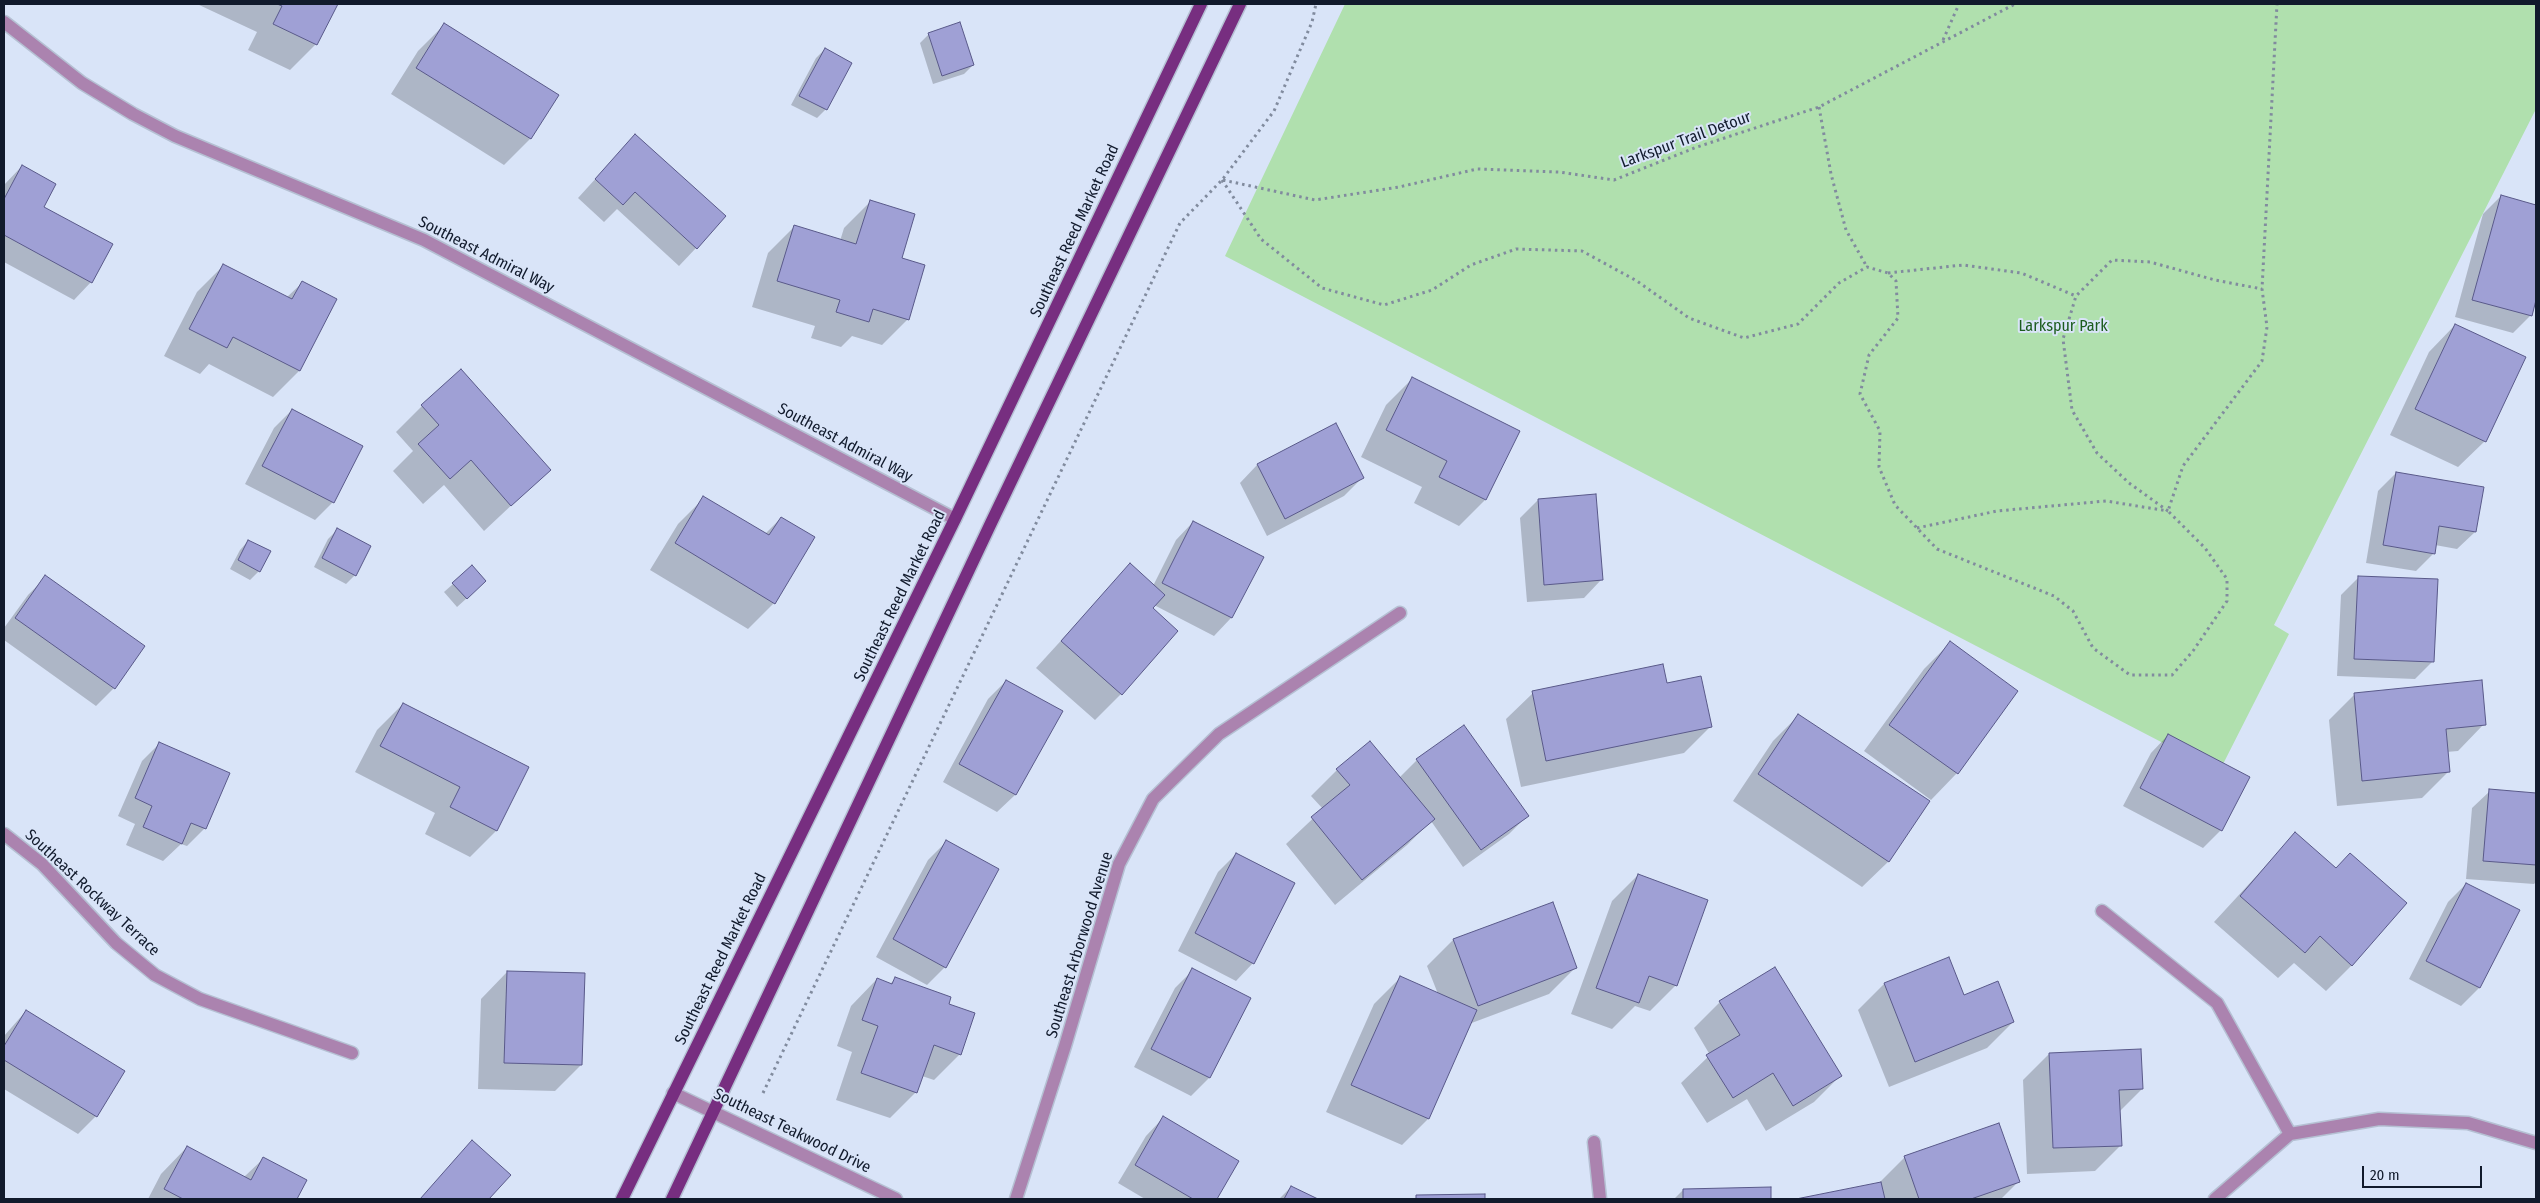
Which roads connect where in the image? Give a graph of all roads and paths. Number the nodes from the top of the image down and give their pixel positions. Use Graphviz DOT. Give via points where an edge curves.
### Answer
graph roads {
  1 [pos="1201,4"];
  2 [pos="1240,4"];
  3 [pos="1316,4"];
  4 [pos="1959,4"];
  5 [pos="2015,4"];
  6 [pos="2277,4"];
  7 [pos="4,22"];
  8 [pos="1943,40"];
  9 [pos="1819,107"];
  10 [pos="1222,180"];
  11 [pos="1867,267"];
  12 [pos="1888,273"];
  13 [pos="2262,289"];
  14 [pos="2076,296"];
  15 [pos="2168,511"];
  16 [pos="955,519"];
  17 [pos="1917,528"];
  18 [pos="1400,613"];
  19 [pos="4,834"];
  20 [pos="2102,912"];
  21 [pos="352,1053"];
  22 [pos="763,1092"];
  23 [pos="674,1093"];
  24 [pos="714,1112"];
  25 [pos="2290,1134"];
  26 [pos="1594,1142"];
  27 [pos="2536,1143"];
  28 [pos="622,1199"];
  29 [pos="672,1199"];
  30 [pos="896,1199"];
  31 [pos="1016,1199"];
  32 [pos="1600,1199"];
  33 [pos="2215,1199"];
  1 -- 16 [label="main road, Southeast Reed Market Road"];
  2 -- 24 [label="main road"];
  3 -- 10 [label="path" via="1312,22 1274,111"];
  4 -- 8 [label="path"];
  5 -- 8 [label="path, Larkspur Trail Detour"];
  6 -- 13 [label="path"];
  7 -- 16 [label="street, Southeast Admiral Way" via="82,83 141,118 216,154 424,240"];
  8 -- 9 [label="path, Larkspur Trail Detour" via="1853,92"];
  9 -- 10 [label="path, Larkspur Trail Detour" via="1697,147 1614,180 1559,172 1477,169 1315,200"];
  9 -- 11 [label="path" via="1831,174 1846,230"];
  10 -- 11 [label="path" via="1261,239 1322,288 1384,305 1432,290 1471,265 1516,249 1582,251 1637,281 1689,318 1744,338 1798,324 1839,283"];
  10 -- 22 [label="path" via="1180,223"];
  11 -- 12 [label="path"];
  12 -- 14 [label="path" via="1963,265 2022,273"];
  12 -- 17 [label="path" via="1896,281 1898,318 1869,355 1860,394 1880,431 1880,467 1895,505"];
  13 -- 14 [label="path" via="2150,262 2112,260"];
  13 -- 15 [label="path" via="2267,327 2262,361 2184,466"];
  14 -- 15 [label="path" via="2063,339 2072,410 2097,453 2129,484"];
  15 -- 17 [label="path" via="2106,501 1997,511"];
  15 -- 17 [label="path" via="2205,548 2227,579 2227,601 2193,651 2172,675 2130,675 2093,648 2073,611 2054,596 1937,549"];
  16 -- 23 [label="main road, Southeast Reed Market Road"];
  18 -- 31 [label="street, Southeast Arborwood Avenue" via="1218,734 1153,799 1120,864"];
  19 -- 21 [label="street, Southeast Rockway Terrace" via="42,864 116,943 155,975 200,999"];
  20 -- 25 [label="street" via="2217,1003"];
  23 -- 24 [label="street, Southeast Teakwood Drive"];
  23 -- 28 [label="main road, Southeast Reed Market Road"];
  24 -- 29 [label="main road"];
  24 -- 30 [label="street, Southeast Teakwood Drive"];
  25 -- 27 [label="street" via="2379,1119 2468,1123"];
  25 -- 33 [label="street"];
  26 -- 32 [label="street"];
}
